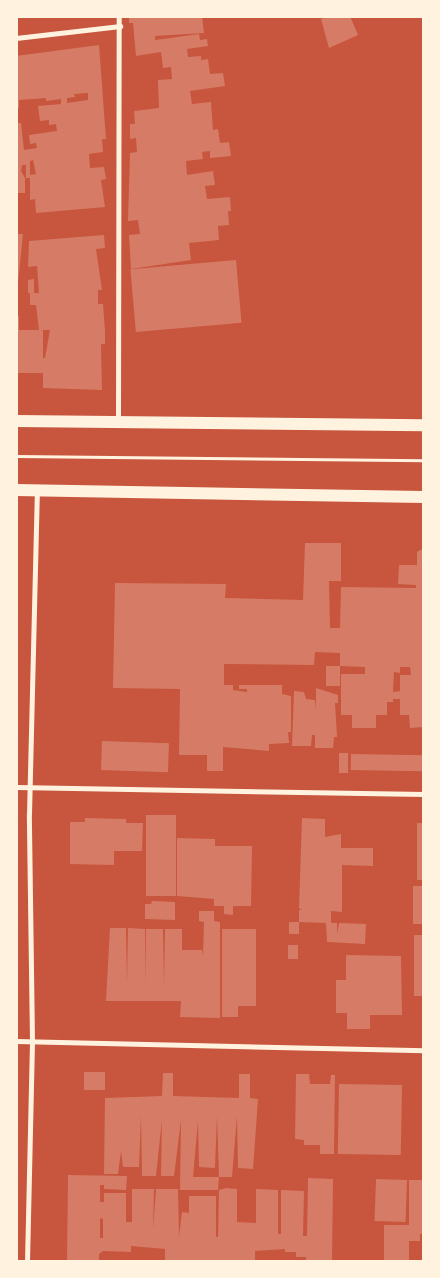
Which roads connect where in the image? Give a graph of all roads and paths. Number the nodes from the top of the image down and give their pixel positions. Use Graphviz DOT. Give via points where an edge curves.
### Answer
graph roads {
  1 [pos="119,16"];
  2 [pos="120,26"];
  3 [pos="16,38"];
  4 [pos="16,421"];
  5 [pos="118,421"];
  6 [pos="424,425"];
  7 [pos="16,456"];
  8 [pos="424,460"];
  9 [pos="16,490"];
  10 [pos="37,491"];
  11 [pos="424,497"];
  12 [pos="16,786"];
  13 [pos="30,787"];
  14 [pos="424,794"];
  15 [pos="16,1041"];
  16 [pos="32,1041"];
  17 [pos="424,1050"];
  18 [pos="27,1262"];
  1 -- 2 [label="street"];
  2 -- 3 [label="street"];
  2 -- 5 [label="street" via="116,228"];
  4 -- 5 [label="main road"];
  5 -- 6 [label="main road"];
  7 -- 8 [label="path"];
  9 -- 10 [label="main road"];
  10 -- 11 [label="main road"];
  10 -- 13 [label="street"];
  12 -- 13 [label="street"];
  13 -- 14 [label="street"];
  13 -- 16 [label="street"];
  15 -- 16 [label="street"];
  16 -- 17 [label="street"];
  16 -- 18 [label="street"];
}
